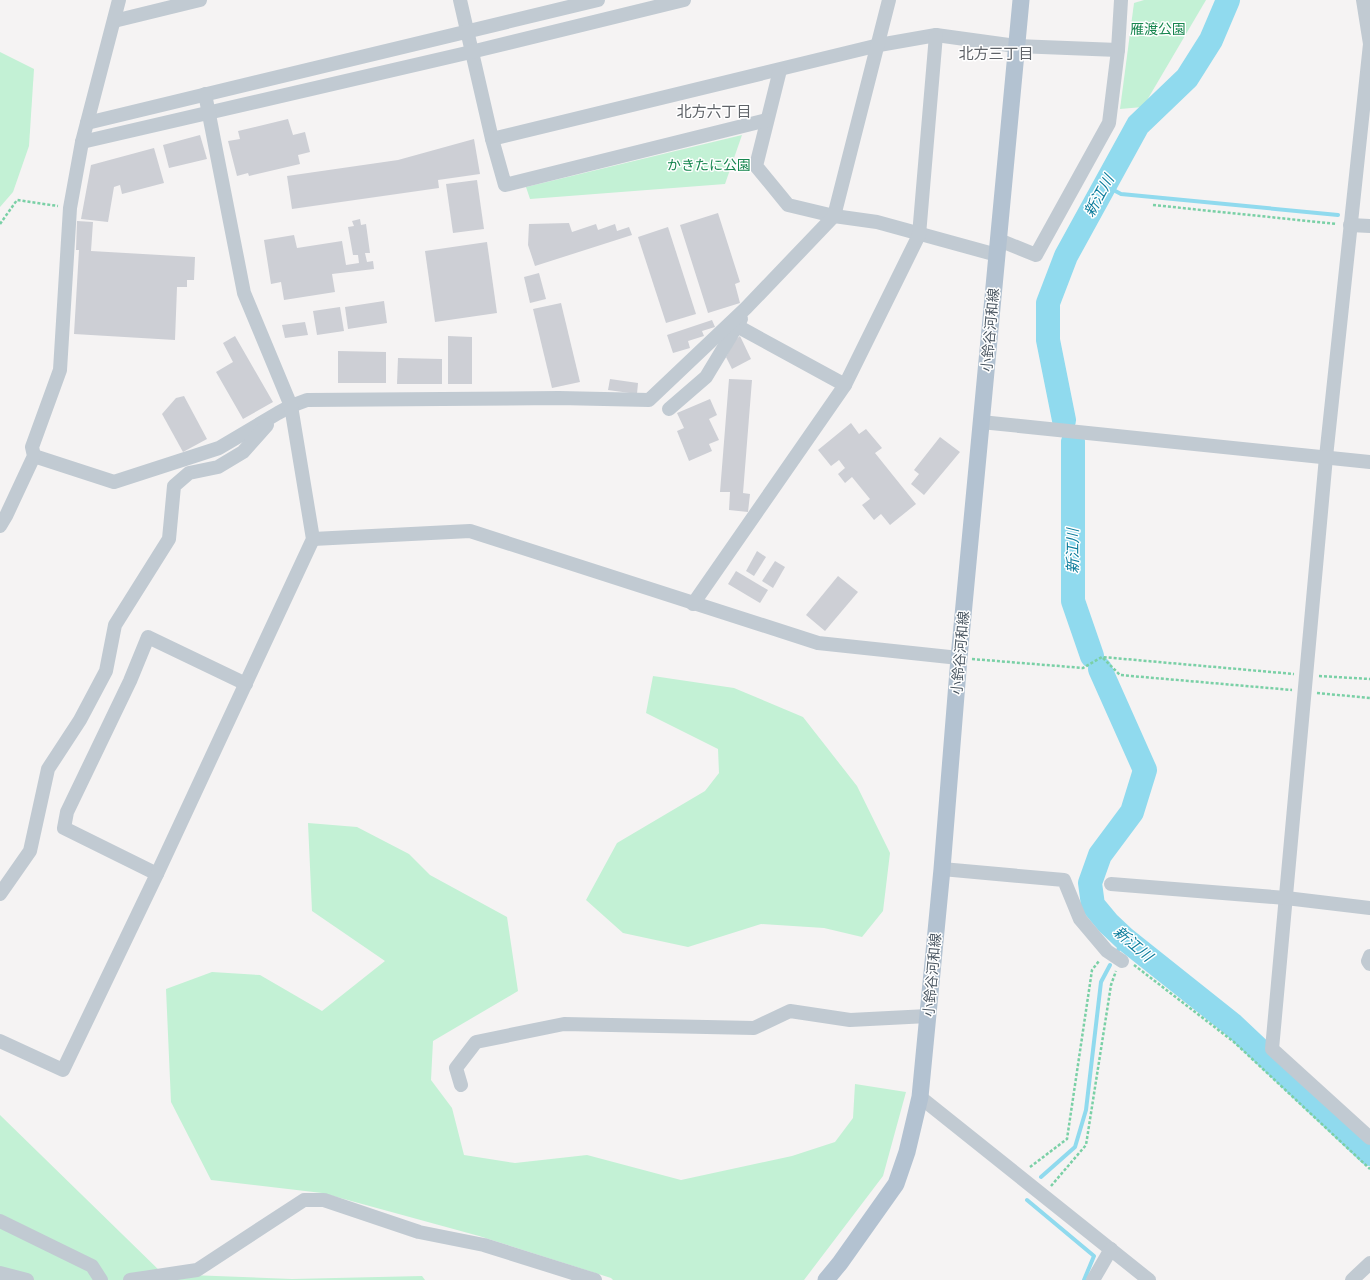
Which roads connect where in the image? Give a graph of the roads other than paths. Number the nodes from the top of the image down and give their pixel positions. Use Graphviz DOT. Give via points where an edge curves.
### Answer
graph roads {
  1 [pos="119,0"];
  2 [pos="200,0"];
  3 [pos="460,0"];
  4 [pos="598,0"];
  5 [pos="684,0"];
  6 [pos="889,0"];
  7 [pos="1020,0"];
  8 [pos="1121,0"];
  9 [pos="1363,0"];
  10 [pos="114,21"];
  11 [pos="468,31"];
  12 [pos="936,35"];
  13 [pos="879,45"];
  14 [pos="1016,46"];
  15 [pos="1118,50"];
  16 [pos="471,52"];
  17 [pos="780,70"];
  18 [pos="205,94"];
  19 [pos="208,112"];
  20 [pos="768,120"];
  21 [pos="87,123"];
  22 [pos="492,139"];
  23 [pos="82,142"];
  24 [pos="834,216"];
  25 [pos="1350,225"];
  26 [pos="1370,226"];
  27 [pos="919,235"];
  28 [pos="998,247"];
  29 [pos="746,308"];
  30 [pos="737,326"];
  31 [pos="845,385"];
  32 [pos="291,406"];
  33 [pos="669,409"];
  34 [pos="278,413"];
  35 [pos="981,422"];
  36 [pos="34,456"];
  37 [pos="1326,457"];
  38 [pos="1370,457"];
  39 [pos="1343,459"];
  40 [pos="1370,462"];
  41 [pos="0,526"];
  42 [pos="313,539"];
  43 [pos="693,604"];
  44 [pos="959,658"];
  45 [pos="246,684"];
  46 [pos="942,869"];
  47 [pos="157,874"];
  48 [pos="1111,884"];
  49 [pos="0,894"];
  50 [pos="1286,898"];
  51 [pos="1370,908"];
  52 [pos="1370,956"];
  53 [pos="1122,961"];
  54 [pos="1370,964"];
  55 [pos="928,1016"];
  56 [pos="0,1041"];
  57 [pos="461,1085"];
  58 [pos="920,1097"];
  59 [pos="1370,1138"];
  60 [pos="0,1221"];
  61 [pos="1110,1250"];
  62 [pos="1370,1263"];
  63 [pos="0,1273"];
  64 [pos="27,1280"];
  65 [pos="101,1280"];
  66 [pos="130,1280"];
  67 [pos="595,1280"];
  68 [pos="826,1280"];
  69 [pos="1093,1280"];
  70 [pos="1149,1280"];
  71 [pos="1352,1280"];
  1 -- 10 [label="street"];
  2 -- 10 [label="street"];
  3 -- 11 [label="street"];
  4 -- 11 [label="street"];
  5 -- 16 [label="street"];
  6 -- 13 [label="street"];
  7 -- 14 [label="main road, 小鈴谷河和線"];
  8 -- 15 [label="street"];
  9 -- 25 [label="street" via="1370,44"];
  10 -- 21 [label="street"];
  11 -- 16 [label="street"];
  11 -- 18 [label="street"];
  12 -- 13 [label="street"];
  12 -- 14 [label="street"];
  12 -- 27 [label="street"];
  13 -- 17 [label="street"];
  13 -- 24 [label="street"];
  14 -- 15 [label="street"];
  14 -- 28 [label="main road, 小鈴谷河和線"];
  15 -- 28 [label="street" via="1109,124 1036,255"];
  16 -- 19 [label="street"];
  16 -- 22 [label="street"];
  17 -- 20 [label="street"];
  17 -- 22 [label="street"];
  18 -- 19 [label="street"];
  18 -- 21 [label="street"];
  19 -- 23 [label="street"];
  19 -- 32 [label="street" via="244,293"];
  20 -- 22 [label="street" via="505,185"];
  20 -- 24 [label="street" via="756,166 788,205"];
  21 -- 23 [label="street"];
  23 -- 36 [label="street" via="70,208 60,370 32,446"];
  24 -- 27 [label="street" via="877,222"];
  24 -- 29 [label="street"];
  25 -- 26 [label="street"];
  25 -- 37 [label="street"];
  27 -- 28 [label="street"];
  27 -- 31 [label="street"];
  28 -- 35 [label="main road, 小鈴谷河和線"];
  29 -- 30 [label="street"];
  29 -- 32 [label="street" via="649,400 307,400"];
  30 -- 31 [label="street"];
  30 -- 33 [label="street" via="706,377"];
  31 -- 43 [label="street"];
  32 -- 34 [label="street"];
  32 -- 42 [label="street"];
  34 -- 36 [label="street" via="219,448 114,482"];
  34 -- 49 [label="street" via="243,452 218,467 189,473 174,486 168,539 115,625 106,671 80,720 48,769 30,851"];
  35 -- 37 [label="street"];
  35 -- 44 [label="main road, 小鈴谷河和線"];
  36 -- 41 [label="street"];
  37 -- 39 [label="street"];
  37 -- 50 [label="street"];
  38 -- 39 [label="street"];
  39 -- 40 [label="street"];
  42 -- 43 [label="street" via="470,531"];
  42 -- 45 [label="street"];
  43 -- 44 [label="street" via="818,643"];
  44 -- 46 [label="main road, 小鈴谷河和線"];
  45 -- 47 [label="street"];
  45 -- 47 [label="street" via="148,637 130,681 66,812 64,828"];
  46 -- 53 [label="street" via="1064,880 1080,919 1107,951"];
  46 -- 55 [label="main road, 小鈴谷河和線"];
  47 -- 56 [label="street" via="63,1070"];
  48 -- 50 [label="street"];
  50 -- 51 [label="street"];
  50 -- 59 [label="street" via="1272,1049"];
  52 -- 54 [label="street"];
  55 -- 57 [label="street" via="850,1020 790,1011 754,1028 564,1024 476,1042 456,1068"];
  55 -- 58 [label="main road, 小鈴谷河和線"];
  58 -- 61 [label="street"];
  58 -- 68 [label="main road, 小鈴谷河和線" via="907,1152 896,1184"];
  60 -- 65 [label="street" via="92,1266"];
  61 -- 69 [label="street"];
  61 -- 70 [label="street"];
  62 -- 71 [label="street"];
  63 -- 64 [label="street"];
  66 -- 67 [label="street" via="196,1270 304,1200 324,1200 419,1232 484,1245"];
}
